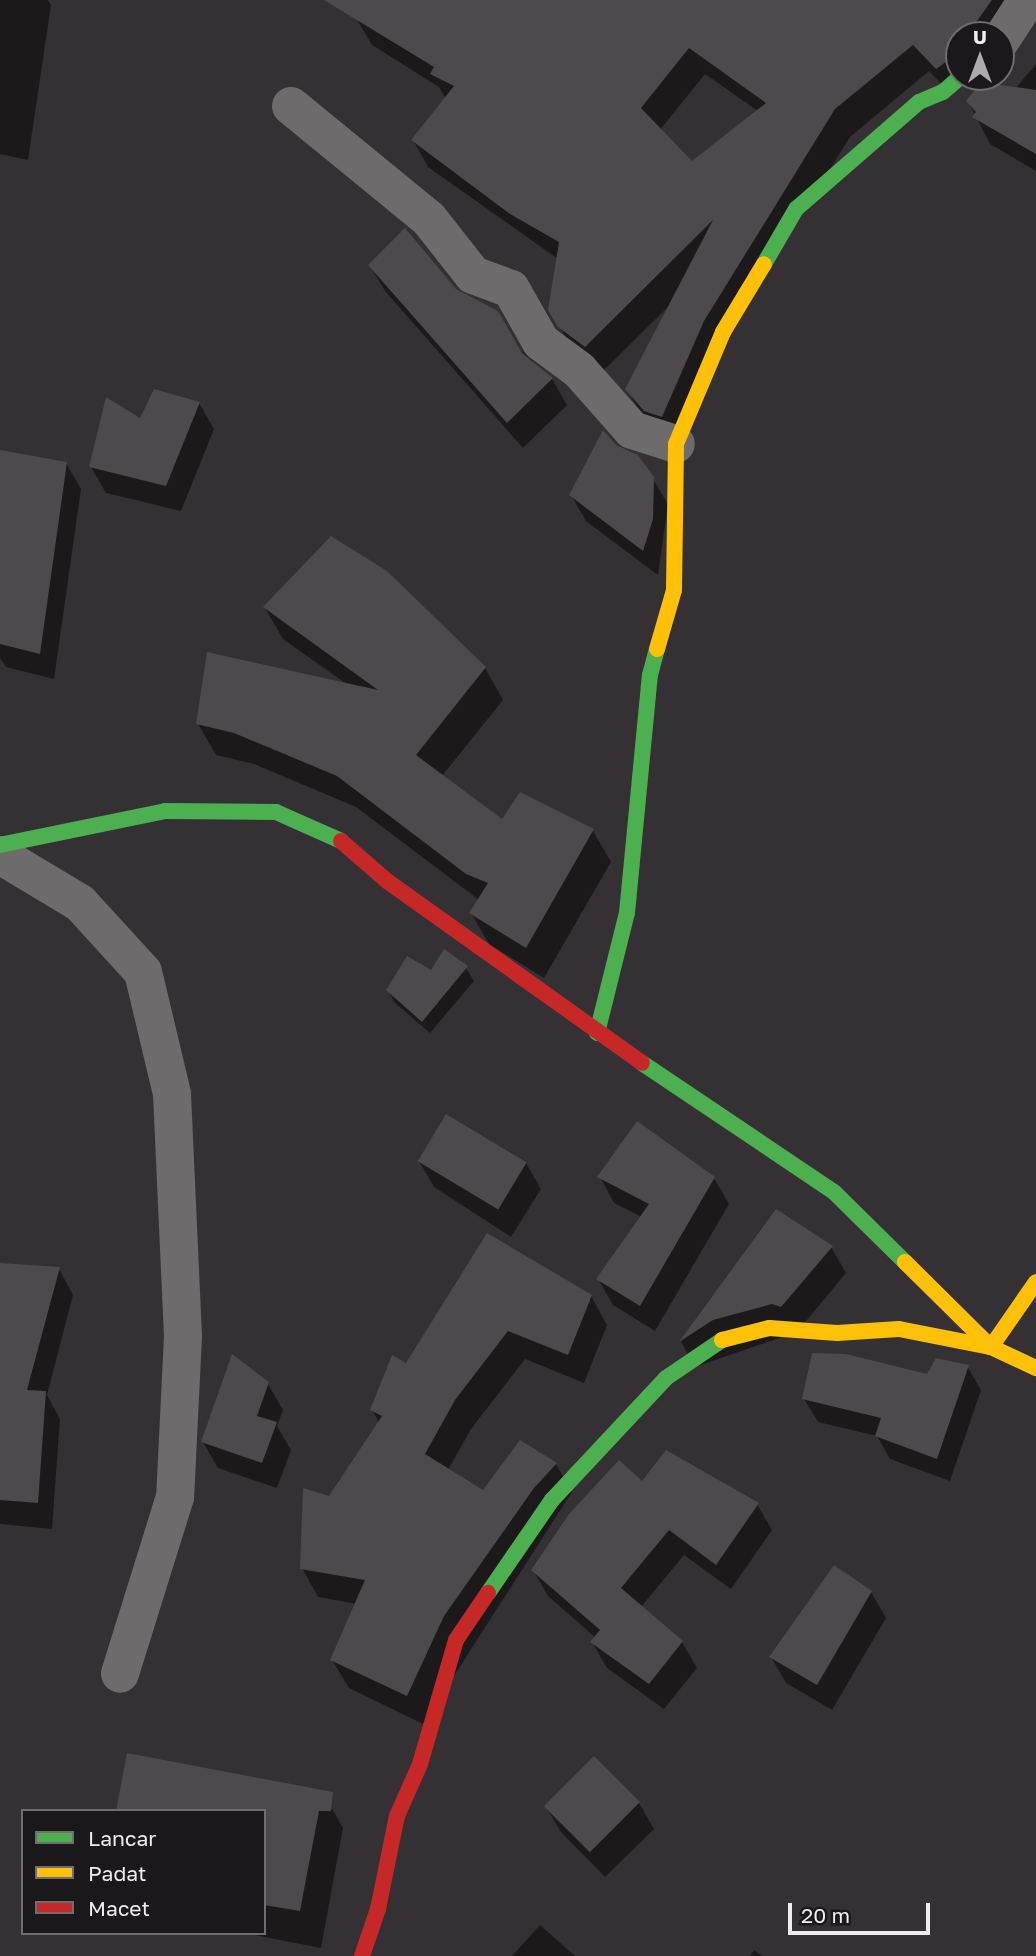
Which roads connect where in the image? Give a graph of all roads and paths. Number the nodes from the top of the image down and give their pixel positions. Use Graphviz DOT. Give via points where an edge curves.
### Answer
graph roads {
  1 [pos="1027,0"];
  2 [pos="1013,21"];
  3 [pos="945,90"];
  4 [pos="291,106"];
  5 [pos="676,444"];
  6 [pos="0,845"];
  7 [pos="0,855"];
  8 [pos="597,1033"];
  9 [pos="1036,1282"];
  10 [pos="990,1347"];
  11 [pos="1036,1368"];
  12 [pos="120,1674"];
  13 [pos="362,1956"];
  1 -- 2 [label="street"];
  3 -- 5 [label="main road" via="919,102 796,209 723,332"];
  4 -- 5 [label="street" via="429,219 473,275 511,289 541,342 579,370 632,430"];
  5 -- 8 [label="main road" via="674,590 650,675 627,914"];
  6 -- 8 [label="main road" via="165,811 276,812 341,841 387,881"];
  7 -- 12 [label="street" via="80,902 143,972 172,1094 183,1336 175,1497"];
  8 -- 10 [label="main road" via="834,1192"];
  9 -- 10 [label="main road"];
  10 -- 11 [label="main road"];
  10 -- 13 [label="main road" via="900,1329 837,1333 769,1328 718,1341 666,1378 552,1500 456,1640 420,1764 397,1816 378,1909"];
}
